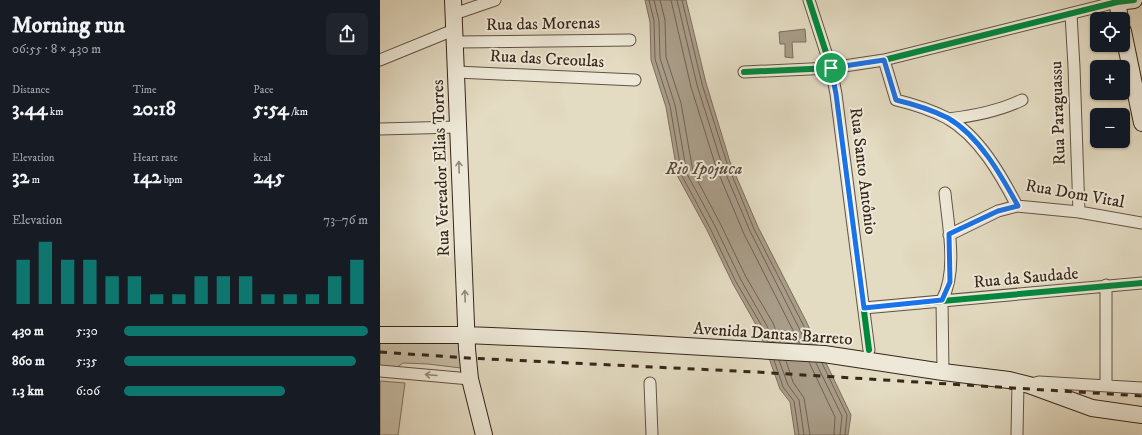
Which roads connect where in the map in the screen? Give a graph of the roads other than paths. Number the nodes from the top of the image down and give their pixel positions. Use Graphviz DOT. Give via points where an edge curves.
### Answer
graph roads {
  1 [pos="495,0"];
  2 [pos="809,0"];
  3 [pos="1134,0"];
  4 [pos="1117,1"];
  5 [pos="1119,12"];
  6 [pos="1071,14"];
  7 [pos="455,21"];
  8 [pos="630,40"];
  9 [pos="1127,52"];
  10 [pos="380,60"];
  11 [pos="884,60"];
  12 [pos="831,68"];
  13 [pos="457,72"];
  14 [pos="744,72"];
  15 [pos="635,80"];
  16 [pos="1022,100"];
  17 [pos="948,119"];
  18 [pos="1142,123"];
  19 [pos="458,128"];
  20 [pos="380,129"];
  21 [pos="945,193"];
  22 [pos="1018,206"];
  23 [pos="1079,212"];
  24 [pos="1142,223"];
  25 [pos="949,234"];
  26 [pos="1142,283"];
  27 [pos="1106,285"];
  28 [pos="942,300"];
  29 [pos="864,308"];
  30 [pos="380,335"];
  31 [pos="466,335"];
  32 [pos="869,350"];
  33 [pos="380,371"];
  34 [pos="943,372"];
  35 [pos="470,379"];
  36 [pos="650,383"];
  37 [pos="1024,383"];
  38 [pos="1106,385"];
  39 [pos="1142,388"];
  40 [pos="1142,415"];
  41 [pos="484,435"];
  42 [pos="652,435"];
  43 [pos="1017,435"];
  1 -- 7 [label="street"];
  2 -- 12 [label="street, Rua Santo Antônio"];
  3 -- 4 [label="main road"];
  4 -- 5 [label="main road"];
  4 -- 6 [label="street"];
  6 -- 11 [label="street"];
  6 -- 23 [label="street, Rua Paraguassu"];
  7 -- 8 [label="street, Rua das Morenas"];
  7 -- 10 [label="street"];
  7 -- 13 [label="main road, Rua Vereador Elias Torres"];
  9 -- 18 [label="main road"];
  11 -- 12 [label="street"];
  11 -- 17 [label="street, Rua Dom Vital" via="896,100"];
  12 -- 14 [label="street"];
  12 -- 29 [label="street, Rua Santo Antônio"];
  13 -- 15 [label="street, Rua das Creoulas"];
  13 -- 19 [label="main road, Rua Vereador Elias Torres"];
  16 -- 17 [label="street" via="971,116"];
  17 -- 22 [label="street, Rua Dom Vital" via="963,130 990,160"];
  19 -- 20 [label="street"];
  31 -- 19 [label="main road, Rua Vereador Elias Torres, one-way"];
  21 -- 25 [label="street"];
  22 -- 23 [label="street, Rua Dom Vital"];
  22 -- 25 [label="street" via="998,211"];
  23 -- 24 [label="street, Rua Dom Vital"];
  25 -- 28 [label="street" via="950,282"];
  26 -- 27 [label="street, Rua da Saudade"];
  27 -- 28 [label="street, Rua da Saudade"];
  27 -- 38 [label="street"];
  28 -- 29 [label="street, Rua da Saudade"];
  28 -- 34 [label="street"];
  29 -- 32 [label="street, Rua Santo Antônio"];
  30 -- 31 [label="main road, Avenida Dantas Barreto"];
  31 -- 34 [label="main road, Avenida Dantas Barreto" via="824,354"];
  31 -- 35 [label="main road, Rua Vereador Elias Torres"];
  35 -- 33 [label="street, one-way"];
  34 -- 37 [label="main road, Avenida Dantas Barreto"];
  35 -- 41 [label="main road, Rua Vereador Elias Torres"];
  36 -- 42 [label="street"];
  37 -- 38 [label="street"];
  37 -- 40 [label="main road, Avenida Dantas Barreto" via="1092,408"];
  37 -- 43 [label="street"];
  38 -- 39 [label="street"];
}
